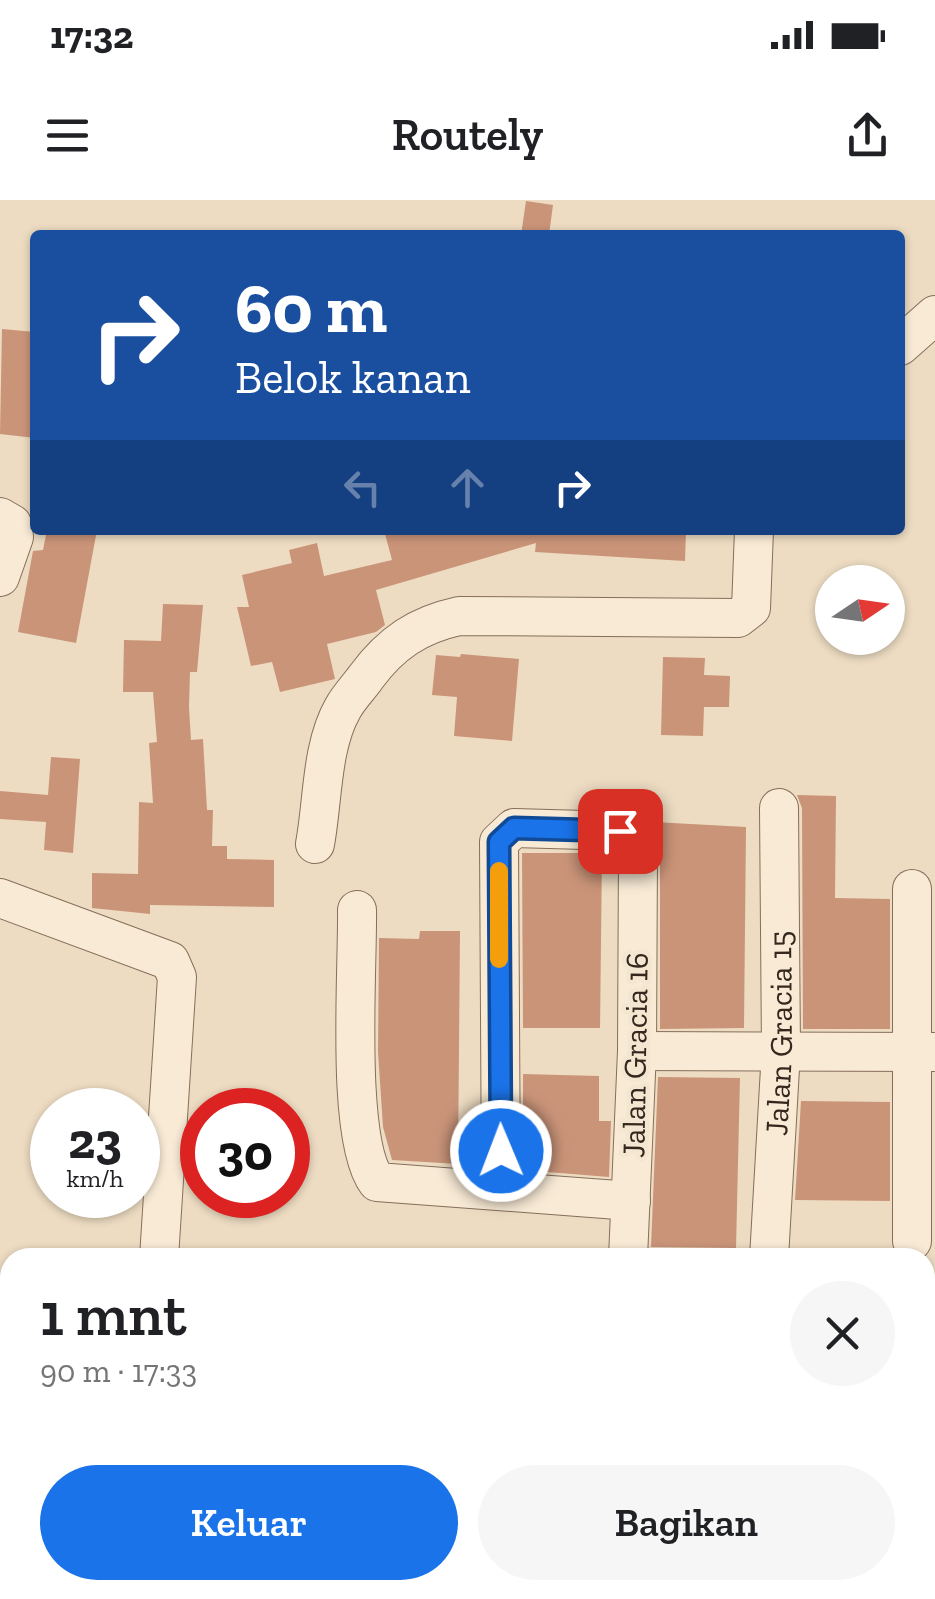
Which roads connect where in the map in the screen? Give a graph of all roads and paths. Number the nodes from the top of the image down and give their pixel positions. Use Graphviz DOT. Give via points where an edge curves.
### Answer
graph roads {
  1 [pos="935,315"];
  2 [pos="905,342"];
  3 [pos="0,517"];
  4 [pos="754,535"];
  5 [pos="0,577"];
  6 [pos="779,808"];
  7 [pos="315,844"];
  8 [pos="912,888"];
  9 [pos="0,898"];
  10 [pos="358,910"];
  11 [pos="637,1050"];
  12 [pos="781,1051"];
  13 [pos="923,1052"];
  14 [pos="501,1188"];
  15 [pos="631,1201"];
  16 [pos="912,1241"];
  17 [pos="160,1248"];
  18 [pos="629,1248"];
  19 [pos="769,1248"];
  1 -- 2 [label="street"];
  3 -- 5 [label="street" via="12,524 14,537"];
  4 -- 7 [label="street" via="751,608 738,618 460,616 428,623 398,642 342,710"];
  6 -- 12 [label="street, Jalan Gracia 15"];
  8 -- 13 [label="street"];
  9 -- 17 [label="street" via="170,961 177,977"];
  10 -- 14 [label="street" via="365,1166 377,1182"];
  11 -- 12 [label="street"];
  11 -- 14 [label="street, Jalan Gracia 16" via="638,852 629,838 609,829 514,828 499,842"];
  11 -- 15 [label="street, Jalan Gracia 16"];
  12 -- 13 [label="street"];
  12 -- 19 [label="street, Jalan Gracia 15"];
  13 -- 16 [label="street"];
  14 -- 15 [label="street"];
  15 -- 18 [label="street, Jalan Gracia 16"];
}
